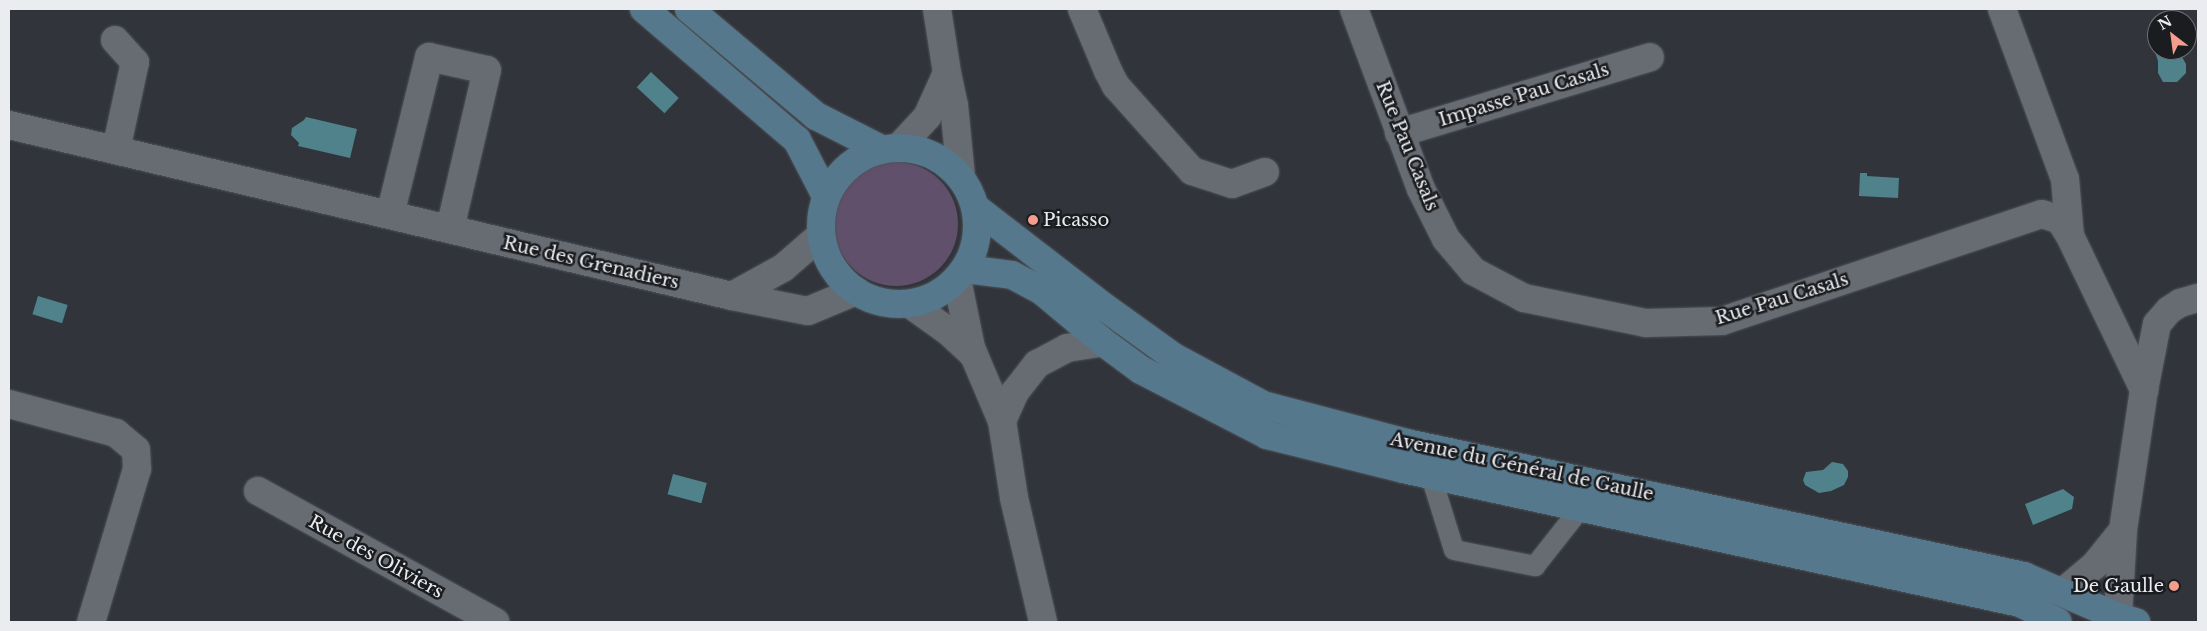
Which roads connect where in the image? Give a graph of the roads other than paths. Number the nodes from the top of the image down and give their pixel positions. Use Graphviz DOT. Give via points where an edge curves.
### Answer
graph roads {
  1 [pos="644,9"];
  2 [pos="689,9"];
  3 [pos="938,9"];
  4 [pos="1082,9"];
  5 [pos="1354,9"];
  6 [pos="2002,9"];
  7 [pos="115,40"];
  8 [pos="1650,56"];
  9 [pos="947,73"];
  10 [pos="9,125"];
  11 [pos="1399,134"];
  12 [pos="890,148"];
  13 [pos="116,150"];
  14 [pos="1264,172"];
  15 [pos="961,177"];
  16 [pos="826,196"];
  17 [pos="976,208"];
  18 [pos="390,215"];
  19 [pos="450,229"];
  20 [pos="821,235"];
  21 [pos="2070,236"];
  22 [pos="961,274"];
  23 [pos="856,291"];
  24 [pos="732,296"];
  25 [pos="2198,298"];
  26 [pos="910,304"];
  27 [pos="1103,342"];
  28 [pos="975,356"];
  29 [pos="2144,390"];
  30 [pos="9,404"];
  31 [pos="1002,421"];
  32 [pos="1431,476"];
  33 [pos="258,491"];
  34 [pos="1580,509"];
  35 [pos="2123,530"];
  36 [pos="2063,592"];
  37 [pos="2121,621"];
  38 [pos="91,622"];
  39 [pos="495,622"];
  40 [pos="1043,622"];
  41 [pos="2058,622"];
  1 -- 16 [label="main road" via="797,140"];
  2 -- 12 [label="main road" via="816,116"];
  3 -- 9 [label="street"];
  4 -- 14 [label="street" via="1116,86 1192,171 1232,184"];
  5 -- 11 [label="street, Rue Pau Casals"];
  6 -- 21 [label="street" via="2065,179"];
  7 -- 13 [label="street" via="135,62"];
  8 -- 11 [label="street, Impasse Pau Casals"];
  9 -- 12 [label="street" via="927,117"];
  9 -- 15 [label="street" via="954,105"];
  10 -- 13 [label="street, Rue des Grenadiers"];
  11 -- 21 [label="street, Rue Pau Casals" via="1446,239 1473,271 1524,298 1646,323 1722,321 2042,214 2060,220"];
  12 -- 15 [label="main road" via="923,151 944,161"];
  12 -- 16 [label="main road" via="864,156 848,166"];
  13 -- 18 [label="street, Rue des Grenadiers"];
  15 -- 17 [label="main road"];
  16 -- 20 [label="main road" via="821,215"];
  17 -- 22 [label="main road" via="978,229 974,250"];
  17 -- 36 [label="main road, Avenue du Général de Gaulle" via="1174,357 1263,405 1407,443 2024,576"];
  18 -- 19 [label="street, Rue des Grenadiers"];
  18 -- 19 [label="street" via="429,57 487,70"];
  19 -- 24 [label="street, Rue des Grenadiers"];
  20 -- 23 [label="main road" via="827,257 838,277"];
  20 -- 24 [label="street" via="783,268"];
  21 -- 29 [label="street"];
  22 -- 26 [label="main road" via="936,296"];
  22 -- 27 [label="main road, Avenue du Général de Gaulle" via="1012,275 1042,291"];
  22 -- 28 [label="street" via="961,305"];
  23 -- 24 [label="street, Rue des Grenadiers" via="808,311"];
  23 -- 26 [label="main road" via="872,300"];
  25 -- 29 [label="street" via="2180,303 2157,324"];
  26 -- 28 [label="street" via="948,331"];
  27 -- 31 [label="street" via="1067,348 1037,364 1016,392"];
  27 -- 32 [label="main road, Avenue du Général de Gaulle" via="1141,370 1267,435"];
  28 -- 31 [label="street"];
  29 -- 35 [label="street"];
  30 -- 38 [label="street" via="116,433 136,450 137,468"];
  31 -- 40 [label="street" via="1014,498"];
  32 -- 34 [label="main road, Avenue du Général de Gaulle"];
  32 -- 34 [label="lane" via="1454,550 1536,566"];
  33 -- 39 [label="street, Rue des Oliviers"];
  34 -- 41 [label="main road, Avenue du Général de Gaulle" via="2020,603"];
  35 -- 36 [label="street" via="2095,566"];
  35 -- 37 [label="street"];
  36 -- 37 [label="main road, Avenue du Général de Gaulle"];
}
